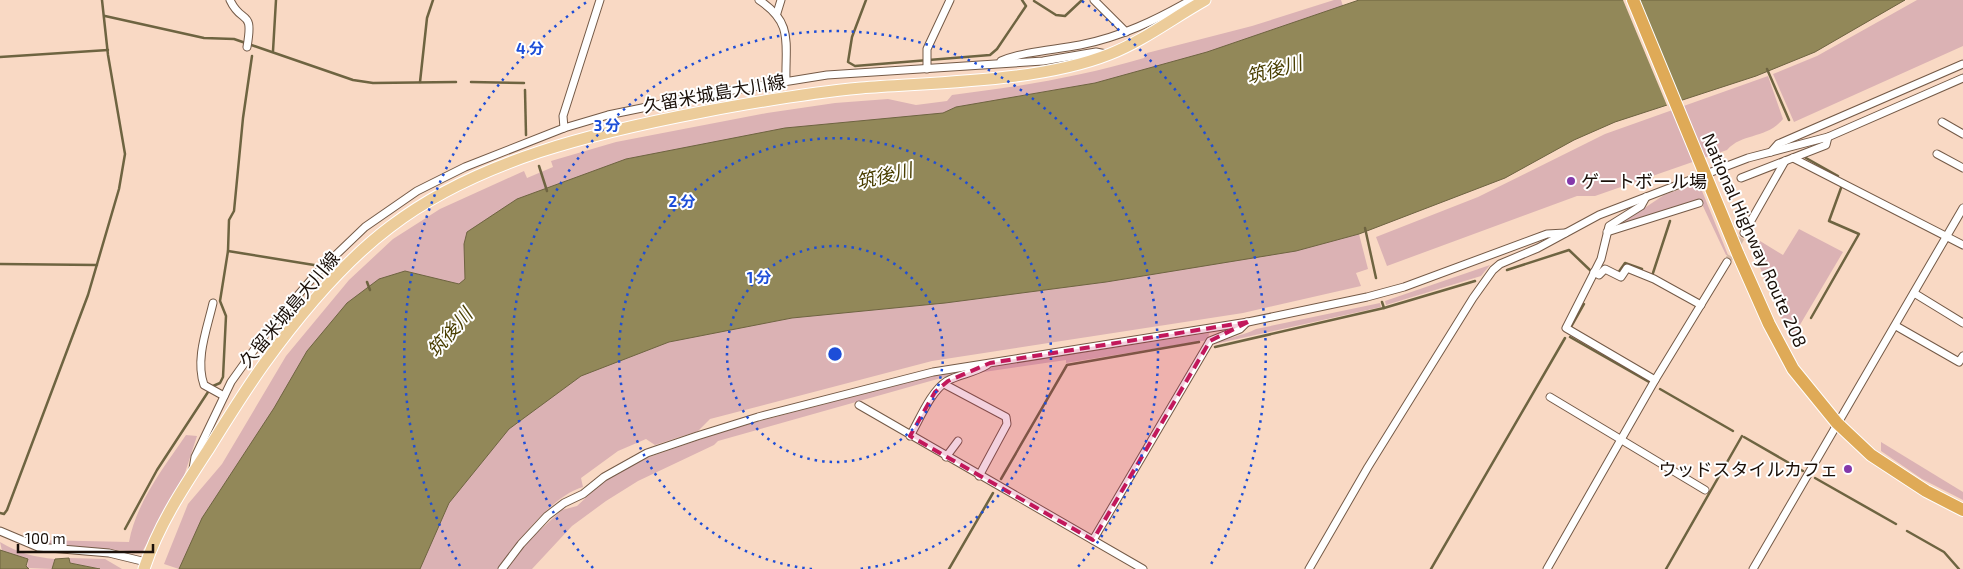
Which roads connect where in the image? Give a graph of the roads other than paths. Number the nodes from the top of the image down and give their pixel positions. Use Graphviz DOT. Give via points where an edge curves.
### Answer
graph roads {
  1 [pos="230,0"];
  2 [pos="600,0"];
  3 [pos="759,0"];
  4 [pos="781,0"];
  5 [pos="950,0"];
  6 [pos="1094,0"];
  7 [pos="1191,0"];
  8 [pos="1205,0"];
  9 [pos="1634,0"];
  10 [pos="777,13"];
  11 [pos="1126,32"];
  12 [pos="247,48"];
  13 [pos="1109,55"];
  14 [pos="999,62"];
  15 [pos="1963,64"];
  16 [pos="927,69"];
  17 [pos="1963,78"];
  18 [pos="786,81"];
  19 [pos="1942,122"];
  20 [pos="564,128"];
  21 [pos="1963,134"];
  22 [pos="1828,137"];
  23 [pos="1771,152"];
  24 [pos="1937,154"];
  25 [pos="1793,158"];
  26 [pos="1785,161"];
  27 [pos="1963,168"];
  28 [pos="1705,171"];
  29 [pos="1741,178"];
  30 [pos="1646,196"];
  31 [pos="1699,203"];
  32 [pos="1963,208"];
  33 [pos="1607,232"];
  34 [pos="1565,233"];
  35 [pos="1744,233"];
  36 [pos="1948,236"];
  37 [pos="1963,244"];
  38 [pos="1726,262"];
  39 [pos="1594,272"];
  40 [pos="1914,293"];
  41 [pos="213,303"];
  42 [pos="1701,305"];
  43 [pos="1248,322"];
  44 [pos="1963,323"];
  45 [pos="1896,326"];
  46 [pos="1963,356"];
  47 [pos="990,363"];
  48 [pos="1655,380"];
  49 [pos="944,384"];
  50 [pos="224,396"];
  51 [pos="1550,397"];
  52 [pos="859,405"];
  53 [pos="1837,424"];
  54 [pos="910,436"];
  55 [pos="1622,439"];
  56 [pos="958,441"];
  57 [pos="946,457"];
  58 [pos="192,473"];
  59 [pos="979,476"];
  60 [pos="1705,490"];
  61 [pos="1963,510"];
  62 [pos="0,531"];
  63 [pos="1094,540"];
  64 [pos="145,565"];
  65 [pos="502,569"];
  66 [pos="1143,569"];
  67 [pos="1309,569"];
  68 [pos="1547,569"];
  69 [pos="1753,569"];
  1 -- 12 [label="street" via="234,9 247,17 251,27"];
  2 -- 20 [label="street" via="563,116"];
  3 -- 10 [label="street"];
  4 -- 10 [label="street"];
  5 -- 16 [label="street" via="927,49"];
  6 -- 11 [label="street"];
  7 -- 11 [label="street"];
  8 -- 13 [label="main road, 久留米城島大川線"];
  9 -- 28 [label="highway, National Highway Route 208"];
  10 -- 18 [label="street" via="783,21 785,35"];
  11 -- 14 [label="street" via="1081,45 1014,55"];
  13 -- 14 [label="street" via="1096,52 1043,61"];
  13 -- 58 [label="main road, 久留米城島大川線" via="1040,72 760,101 622,128 566,143 494,169 434,198 390,226 343,267 276,348 233,407"];
  14 -- 16 [label="street"];
  15 -- 23 [label="street" via="1778,144"];
  16 -- 18 [label="street"];
  17 -- 22 [label="street"];
  18 -- 20 [label="street" via="608,115"];
  19 -- 21 [label="street"];
  20 -- 50 [label="street" via="443,177 365,227 317,273 286,309 248,357"];
  22 -- 23 [label="street"];
  22 -- 25 [label="street" via="1826,145"];
  23 -- 28 [label="street"];
  24 -- 27 [label="street"];
  25 -- 26 [label="street"];
  25 -- 36 [label="street"];
  26 -- 29 [label="street"];
  26 -- 35 [label="street"];
  28 -- 30 [label="street"];
  28 -- 53 [label="highway, National Highway Route 208" via="1769,324 1793,369"];
  30 -- 33 [label="street" via="1641,206 1609,226"];
  30 -- 34 [label="street" via="1600,214"];
  31 -- 33 [label="street"];
  32 -- 36 [label="street"];
  33 -- 39 [label="street" via="1601,259"];
  34 -- 43 [label="street" via="1546,234 1404,287"];
  34 -- 67 [label="street" via="1493,270 1368,467"];
  36 -- 37 [label="street"];
  36 -- 40 [label="street"];
  38 -- 42 [label="street"];
  39 -- 42 [label="street" via="1599,274 1606,269 1621,277 1627,268"];
  39 -- 48 [label="street" via="1566,328"];
  40 -- 44 [label="street"];
  40 -- 45 [label="street"];
  41 -- 50 [label="street" via="200,361 201,376 204,385"];
  42 -- 48 [label="street"];
  43 -- 47 [label="street"];
  43 -- 63 [label="street" via="1240,329 1210,341"];
  45 -- 46 [label="street" via="1959,362"];
  45 -- 53 [label="street"];
  47 -- 49 [label="street"];
  47 -- 65 [label="street" via="885,383 758,417 647,453 616,469 547,516"];
  48 -- 55 [label="street"];
  49 -- 54 [label="street" via="935,392"];
  49 -- 59 [label="street" via="1006,417 1007,424"];
  50 -- 58 [label="street" via="195,456"];
  51 -- 55 [label="street"];
  52 -- 54 [label="street"];
  53 -- 61 [label="highway, National Highway Route 208" via="1871,456"];
  53 -- 69 [label="street"];
  54 -- 57 [label="street"];
  55 -- 60 [label="street"];
  55 -- 68 [label="street"];
  56 -- 57 [label="street"];
  57 -- 59 [label="street"];
  58 -- 64 [label="main road, 久留米城島大川線" via="170,510"];
  59 -- 63 [label="street"];
  62 -- 64 [label="street" via="38,547 109,553"];
  63 -- 66 [label="street"];
}
